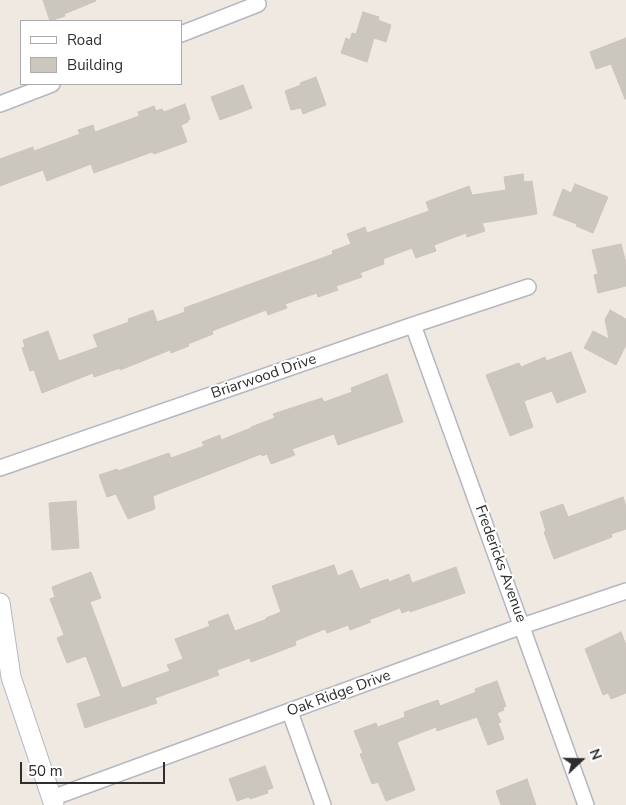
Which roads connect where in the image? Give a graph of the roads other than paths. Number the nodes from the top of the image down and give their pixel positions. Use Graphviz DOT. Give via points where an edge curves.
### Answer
graph roads {
  1 [pos="257,2"];
  2 [pos="182,34"];
  3 [pos="49,85"];
  4 [pos="0,104"];
  5 [pos="528,287"];
  6 [pos="413,324"];
  7 [pos="0,468"];
  8 [pos="626,590"];
  9 [pos="0,603"];
  10 [pos="522,626"];
  11 [pos="290,712"];
  12 [pos="53,801"];
  13 [pos="323,805"];
  14 [pos="586,805"];
  1 -- 2 [label="street"];
  3 -- 4 [label="street"];
  5 -- 6 [label="street, Briarwood Drive"];
  6 -- 7 [label="street, Briarwood Drive"];
  6 -- 10 [label="street, Fredericks Avenue"];
  8 -- 10 [label="street, Oak Ridge Drive"];
  9 -- 12 [label="street" via="11,677"];
  10 -- 11 [label="street, Oak Ridge Drive"];
  10 -- 14 [label="street, Fredericks Avenue"];
  11 -- 12 [label="street, Oak Ridge Drive"];
  11 -- 13 [label="street"];
}
